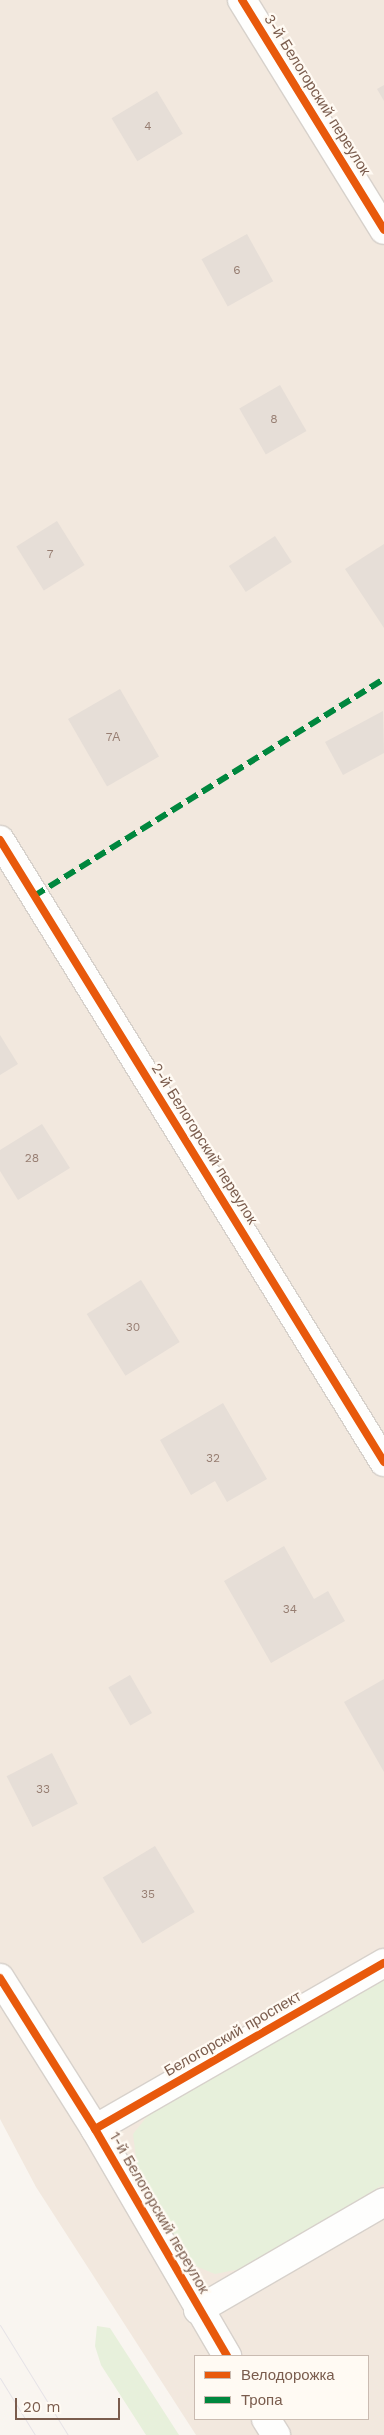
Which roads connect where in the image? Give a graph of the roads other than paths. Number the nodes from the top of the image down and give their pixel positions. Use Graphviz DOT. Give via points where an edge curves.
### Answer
graph roads {
  1 [pos="242,0"];
  2 [pos="384,230"];
  3 [pos="0,840"];
  4 [pos="384,1462"];
  5 [pos="384,1963"];
  6 [pos="0,1978"];
  7 [pos="96,2129"];
  8 [pos="384,2202"];
  9 [pos="198,2310"];
  10 [pos="226,2355"];
  11 [pos="267,2420"];
  12 [pos="276,2435"];
  1 -- 2 [label="street, 3-й Белогорский переулок"];
  3 -- 4 [label="street, 2-й Белогорский переулок"];
  5 -- 7 [label="street, Белогорский проспект"];
  6 -- 7 [label="street, 1-й Белогорский переулок"];
  7 -- 9 [label="street, 1-й Белогорский переулок"];
  8 -- 9 [label="street"];
  9 -- 10 [label="street, 1-й Белогорский переулок"];
  11 -- 12 [label="street"];
}
